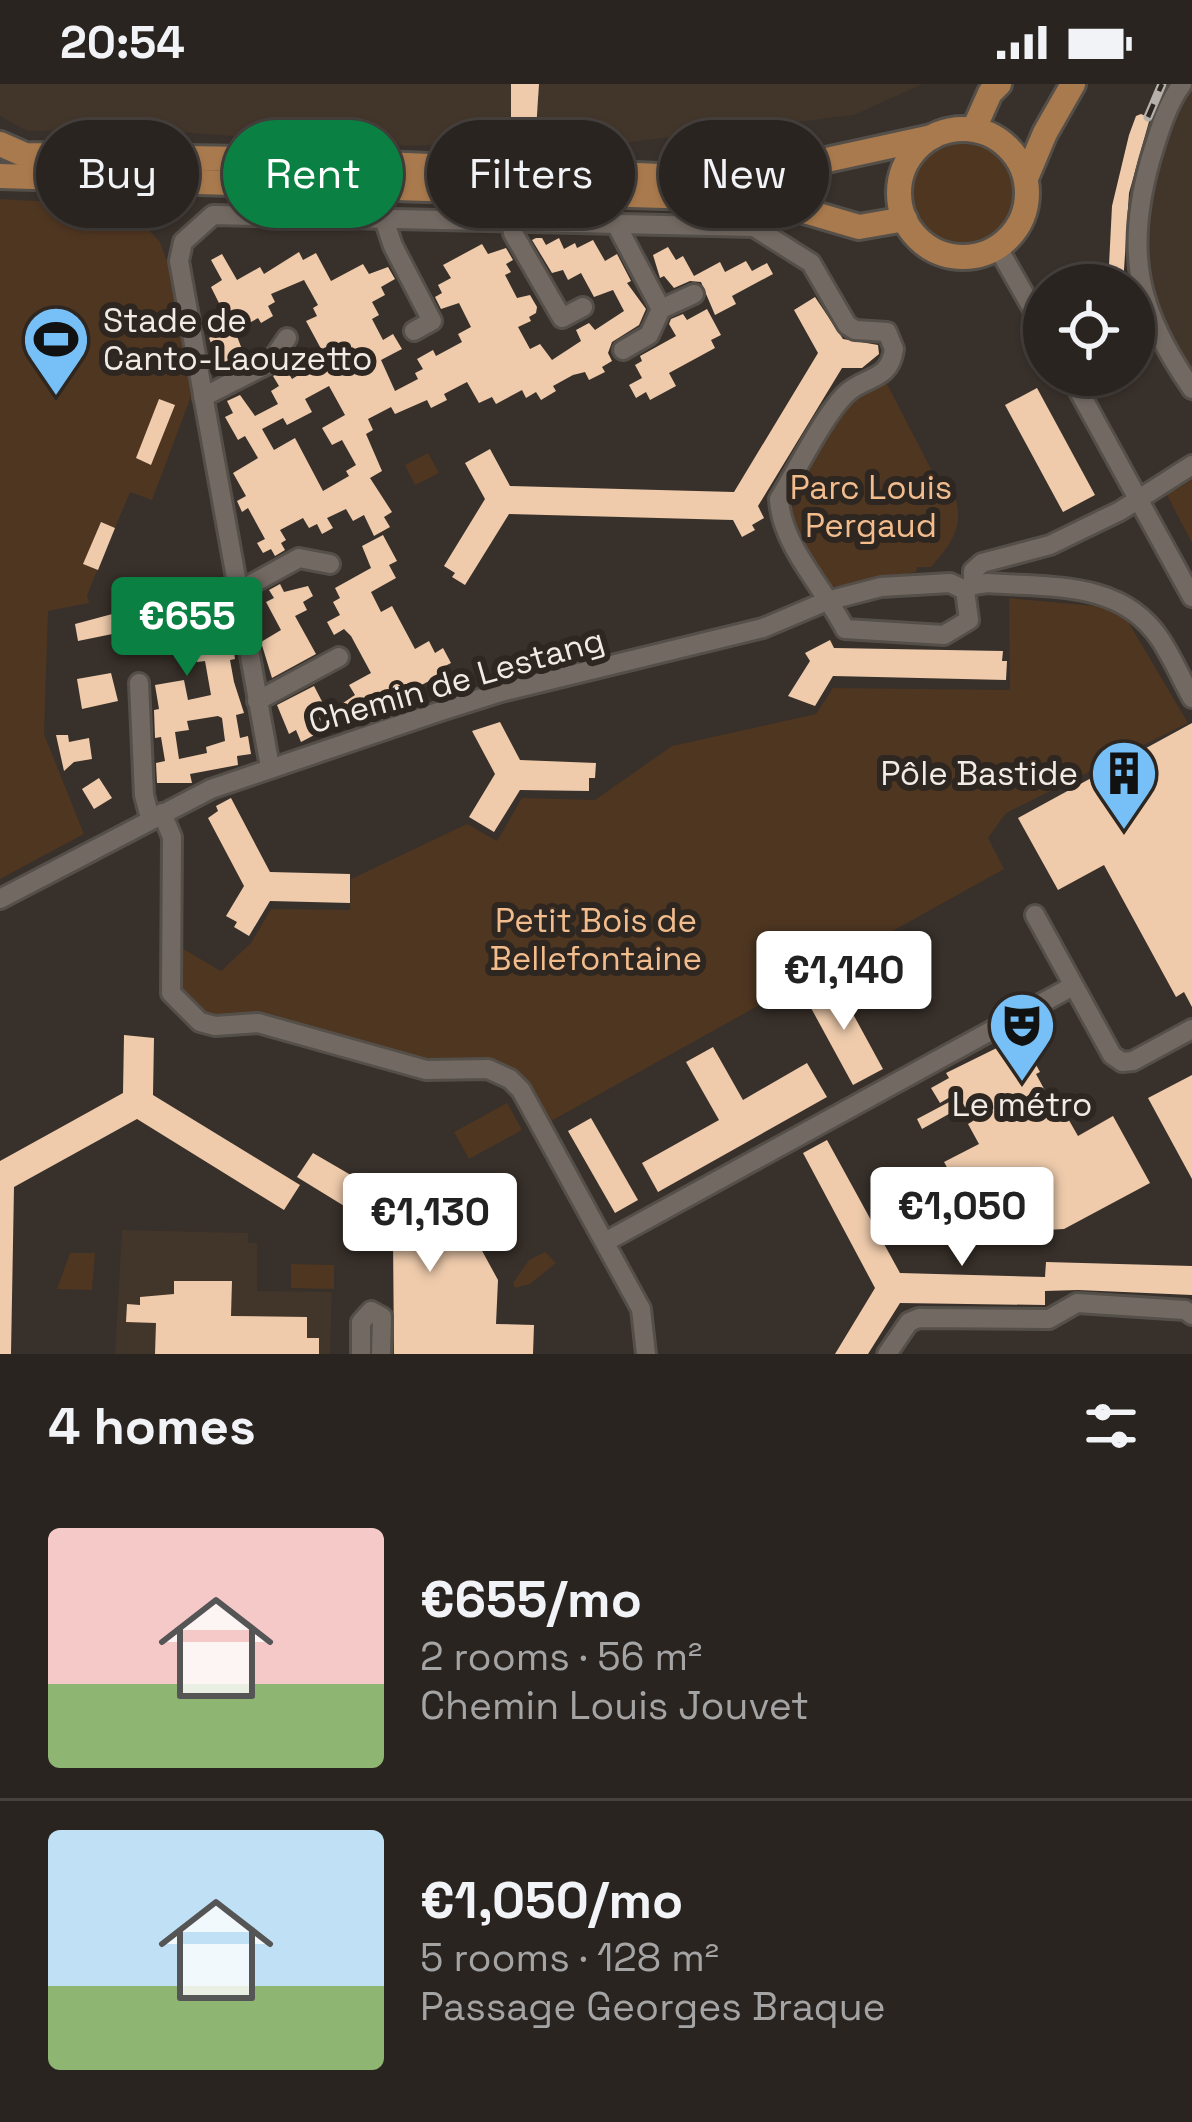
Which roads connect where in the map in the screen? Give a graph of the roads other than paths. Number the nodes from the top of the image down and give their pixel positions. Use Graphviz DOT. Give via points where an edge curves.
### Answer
graph roads {
  1 [pos="999,84"];
  2 [pos="1182,84"];
  3 [pos="1072,91"];
  4 [pos="974,129"];
  5 [pos="932,137"];
  6 [pos="0,144"];
  7 [pos="0,176"];
  8 [pos="1026,178"];
  9 [pos="223,215"];
  10 [pos="904,219"];
  11 [pos="635,224"];
  12 [pos="387,228"];
  13 [pos="512,228"];
  14 [pos="618,228"];
  15 [pos="998,248"];
  16 [pos="1023,292"];
  17 [pos="694,294"];
  18 [pos="583,307"];
  19 [pos="661,309"];
  20 [pos="415,331"];
  21 [pos="286,338"];
  22 [pos="623,350"];
  23 [pos="1192,389"];
  24 [pos="1082,396"];
  25 [pos="203,397"];
  26 [pos="1192,465"];
  27 [pos="1138,499"];
  28 [pos="330,564"];
  29 [pos="965,582"];
  30 [pos="237,592"];
  31 [pos="1192,597"];
  32 [pos="827,601"];
  33 [pos="339,656"];
  34 [pos="140,683"];
  35 [pos="1192,698"];
  36 [pos="257,701"];
  37 [pos="270,767"];
  38 [pos="156,815"];
  39 [pos="0,899"];
  40 [pos="1035,915"];
  41 [pos="1073,986"];
  42 [pos="1192,1029"];
  43 [pos="605,1242"];
  44 [pos="1192,1315"];
  45 [pos="361,1354"];
  46 [pos="381,1354"];
  47 [pos="646,1354"];
  48 [pos="886,1354"];
  1 -- 4 [label="main road"];
  2 -- 23 [label="street" via="1145,181 1136,268 1162,344"];
  3 -- 8 [label="main road"];
  4 -- 5 [label="main road"];
  4 -- 8 [label="main road" via="1010,148"];
  5 -- 6 [label="main road" via="799,166 683,177 25,155"];
  5 -- 10 [label="main road" via="902,176"];
  7 -- 10 [label="main road" via="730,199 859,227"];
  8 -- 15 [label="main road" via="1021,222"];
  9 -- 25 [label="street" via="192,230 178,261"];
  10 -- 15 [label="main road" via="922,242 948,255"];
  11 -- 32 [label="street" via="754,227 811,263 847,325 887,332 894,349 886,371 849,391 779,499"];
  12 -- 20 [label="street" via="432,321"];
  13 -- 18 [label="street" via="562,318"];
  14 -- 19 [label="street"];
  15 -- 16 [label="street"];
  17 -- 19 [label="street"];
  19 -- 22 [label="street" via="649,335"];
  21 -- 25 [label="street" via="270,363"];
  24 -- 27 [label="street"];
  25 -- 30 [label="street"];
  26 -- 27 [label="street"];
  27 -- 29 [label="street" via="1050,544 982,563"];
  27 -- 31 [label="street"];
  28 -- 30 [label="street" via="299,559"];
  29 -- 32 [label="street, Chemin de Lestang" via="901,584"];
  29 -- 32 [label="street" via="969,620 944,634 856,633"];
  29 -- 35 [label="street, Chemin de Lestang" via="1092,591 1139,614"];
  30 -- 36 [label="street"];
  32 -- 37 [label="street, Chemin de Lestang" via="778,624 500,692"];
  33 -- 36 [label="street"];
  34 -- 38 [label="street" via="144,795"];
  36 -- 37 [label="street"];
  37 -- 38 [label="street, Chemin de Lestang"];
  38 -- 39 [label="street, Chemin de Lestang"];
  38 -- 43 [label="street" via="172,837 170,979 178,1002 215,1027 258,1023 426,1070 500,1072 521,1090"];
  40 -- 41 [label="street"];
  41 -- 42 [label="street" via="1122,1062"];
  41 -- 43 [label="street"];
  43 -- 47 [label="street" via="641,1309"];
  44 -- 48 [label="street" via="1077,1303 1049,1319 919,1318"];
  45 -- 46 [label="street" via="361,1322 371,1311 382,1317"];
}
